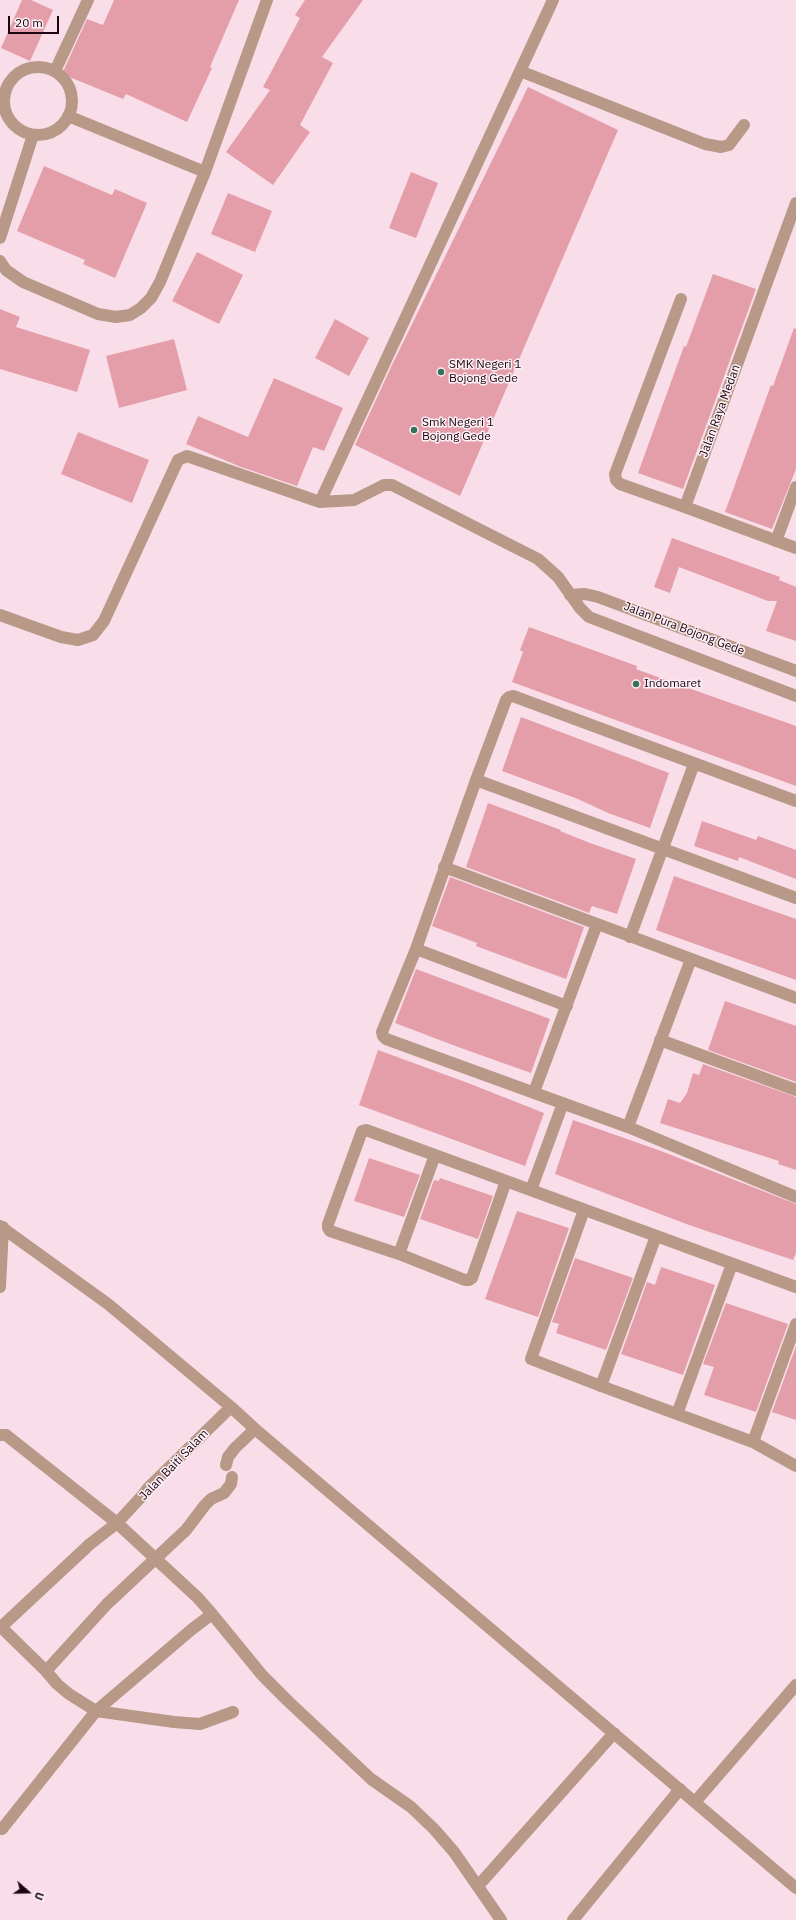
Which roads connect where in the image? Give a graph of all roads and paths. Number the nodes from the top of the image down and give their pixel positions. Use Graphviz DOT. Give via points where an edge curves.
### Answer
graph roads {
  1 [pos="88,0"];
  2 [pos="267,0"];
  3 [pos="553,0"];
  4 [pos="520,70"];
  5 [pos="54,71"];
  6 [pos="3,84"];
  7 [pos="68,116"];
  8 [pos="744,124"];
  9 [pos="33,135"];
  10 [pos="205,172"];
  11 [pos="796,203"];
  12 [pos="0,238"];
  13 [pos="0,261"];
  14 [pos="681,298"];
  15 [pos="796,487"];
  16 [pos="320,502"];
  17 [pos="685,507"];
  18 [pos="776,541"];
  19 [pos="796,548"];
  20 [pos="570,595"];
  21 [pos="0,615"];
  22 [pos="796,672"];
  23 [pos="796,696"];
  24 [pos="694,764"];
  25 [pos="476,780"];
  26 [pos="796,801"];
  27 [pos="663,849"];
  28 [pos="444,867"];
  29 [pos="796,898"];
  30 [pos="597,924"];
  31 [pos="630,936"];
  32 [pos="416,949"];
  33 [pos="691,959"];
  34 [pos="796,998"];
  35 [pos="567,1006"];
  36 [pos="660,1040"];
  37 [pos="796,1090"];
  38 [pos="534,1092"];
  39 [pos="563,1103"];
  40 [pos="628,1127"];
  41 [pos="435,1155"];
  42 [pos="506,1181"];
  43 [pos="531,1190"];
  44 [pos="796,1197"];
  45 [pos="584,1210"];
  46 [pos="1,1226"];
  47 [pos="656,1236"];
  48 [pos="399,1254"];
  49 [pos="732,1264"];
  50 [pos="0,1287"];
  51 [pos="796,1287"];
  52 [pos="796,1324"];
  53 [pos="601,1386"];
  54 [pos="231,1407"];
  55 [pos="677,1414"];
  56 [pos="255,1429"];
  57 [pos="0,1435"];
  58 [pos="753,1442"];
  59 [pos="226,1465"];
  60 [pos="796,1466"];
  61 [pos="232,1477"];
  62 [pos="117,1523"];
  63 [pos="156,1558"];
  64 [pos="212,1614"];
  65 [pos="1,1627"];
  66 [pos="46,1671"];
  67 [pos="796,1685"];
  68 [pos="96,1711"];
  69 [pos="233,1712"];
  70 [pos="614,1733"];
  71 [pos="680,1789"];
  72 [pos="695,1802"];
  73 [pos="2,1829"];
  74 [pos="478,1886"];
  75 [pos="796,1888"];
  76 [pos="501,1920"];
  77 [pos="572,1920"];
  1 -- 5 [label="street"];
  2 -- 10 [label="street"];
  3 -- 4 [label="street"];
  4 -- 8 [label="street" via="705,144 729,145"];
  4 -- 16 [label="street"];
  5 -- 6 [label="street" via="42,67 28,68"];
  5 -- 7 [label="street" via="71,91 72,104"];
  6 -- 9 [label="street" via="5,111 11,123 21,131"];
  7 -- 9 [label="street" via="60,128 47,134"];
  7 -- 10 [label="street"];
  9 -- 12 [label="street"];
  10 -- 13 [label="street" via="160,282 151,298 130,315 116,317 98,314 24,282 6,270"];
  11 -- 17 [label="street, Jalan Raya Medan"];
  14 -- 17 [label="street" via="615,474 620,484"];
  15 -- 18 [label="street"];
  16 -- 20 [label="street" via="354,500 384,485 392,485 538,559 558,577"];
  16 -- 21 [label="street" via="187,456 178,460 104,621 93,635 78,640 61,637"];
  17 -- 18 [label="street"];
  18 -- 19 [label="street"];
  20 -- 22 [label="street, Jalan Pura Bojong Gede" via="598,596"];
  20 -- 23 [label="street" via="589,617"];
  24 -- 25 [label="street" via="513,696 506,700"];
  24 -- 26 [label="street"];
  24 -- 27 [label="street"];
  25 -- 27 [label="street"];
  25 -- 28 [label="street"];
  27 -- 29 [label="street"];
  27 -- 31 [label="street"];
  28 -- 30 [label="street"];
  28 -- 32 [label="street"];
  30 -- 31 [label="street"];
  30 -- 35 [label="street"];
  31 -- 33 [label="street"];
  32 -- 35 [label="street"];
  32 -- 38 [label="street" via="382,1032 383,1036"];
  33 -- 34 [label="street"];
  33 -- 36 [label="street"];
  35 -- 38 [label="street"];
  36 -- 37 [label="street"];
  36 -- 40 [label="street"];
  38 -- 39 [label="street"];
  39 -- 40 [label="street"];
  39 -- 43 [label="street"];
  40 -- 44 [label="street"];
  41 -- 42 [label="street"];
  41 -- 48 [label="street"];
  41 -- 48 [label="street" via="366,1130 360,1134 346,1172 328,1228 330,1231"];
  42 -- 43 [label="street"];
  42 -- 48 [label="street" via="472,1278 465,1280"];
  43 -- 45 [label="street"];
  45 -- 47 [label="street"];
  45 -- 53 [label="street" via="531,1359"];
  46 -- 50 [label="street"];
  46 -- 54 [label="street" via="108,1304"];
  47 -- 49 [label="street"];
  47 -- 53 [label="street"];
  49 -- 51 [label="street"];
  49 -- 55 [label="street"];
  52 -- 58 [label="street"];
  53 -- 55 [label="street"];
  54 -- 56 [label="street"];
  54 -- 62 [label="street, Jalan Baiti Salam" via="148,1488"];
  55 -- 58 [label="street"];
  56 -- 59 [label="street" via="228,1457"];
  56 -- 70 [label="street"];
  57 -- 62 [label="street" via="6,1435"];
  58 -- 60 [label="street"];
  61 -- 63 [label="street" via="231,1484 224,1493 211,1499 186,1530"];
  62 -- 63 [label="street"];
  62 -- 65 [label="street, Jalan Baiti Salam" via="90,1544"];
  63 -- 64 [label="street"];
  63 -- 66 [label="street" via="106,1604"];
  64 -- 68 [label="street"];
  64 -- 74 [label="street" via="262,1675 326,1738 370,1779 411,1807 434,1829"];
  65 -- 66 [label="street"];
  66 -- 68 [label="street" via="69,1694"];
  67 -- 72 [label="street"];
  68 -- 69 [label="street" via="200,1724"];
  68 -- 73 [label="street"];
  70 -- 71 [label="street"];
  70 -- 74 [label="street"];
  71 -- 72 [label="street"];
  71 -- 77 [label="street"];
  72 -- 75 [label="street"];
  74 -- 76 [label="street"];
}
